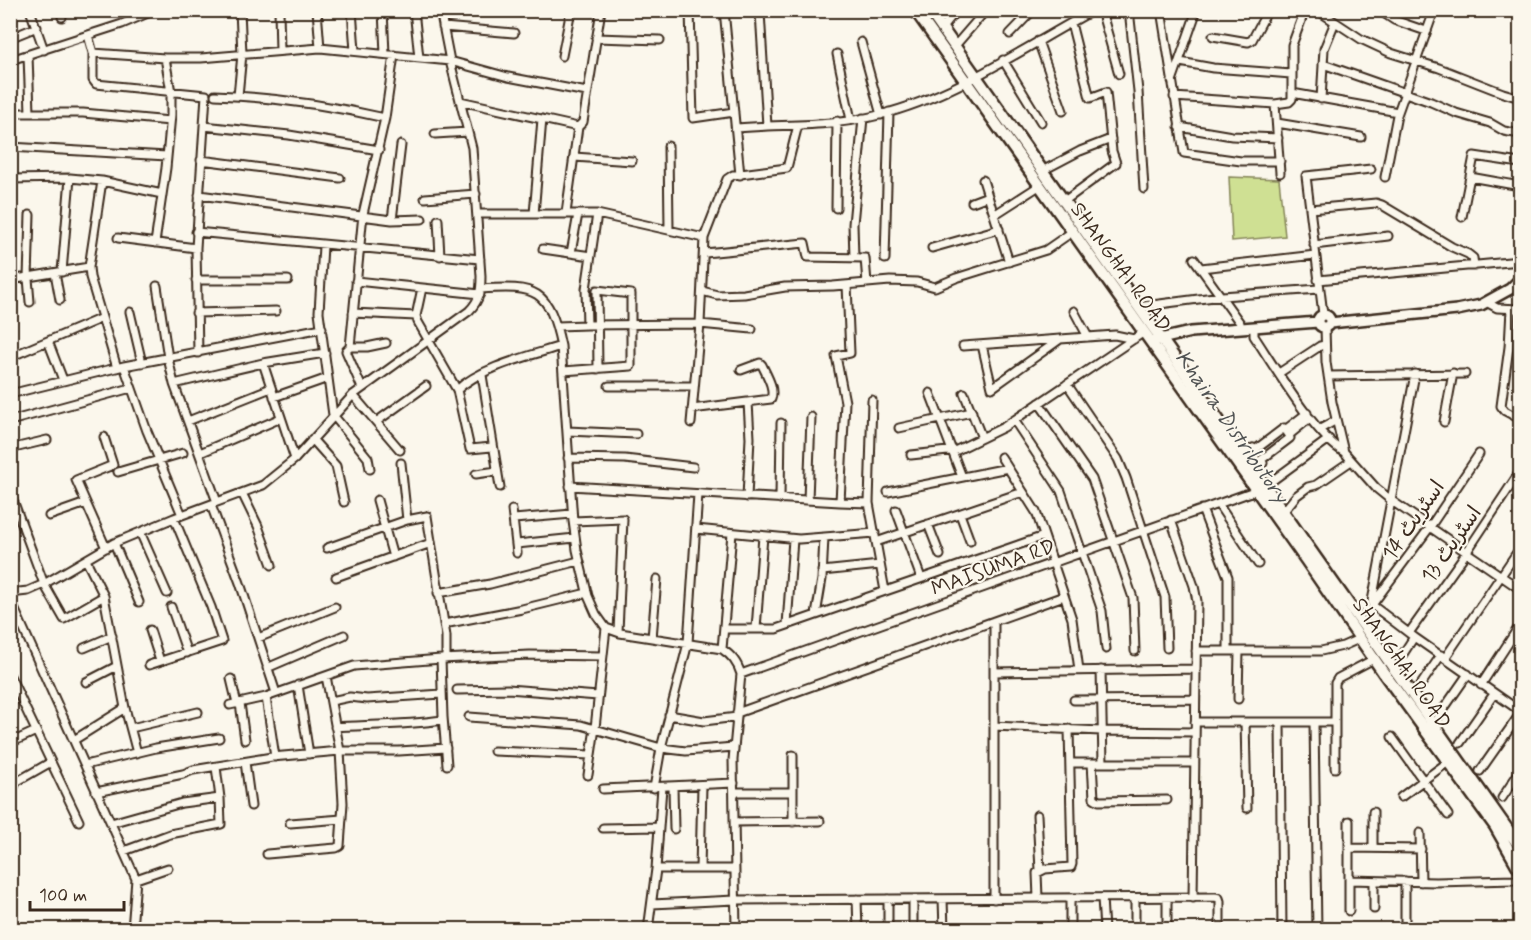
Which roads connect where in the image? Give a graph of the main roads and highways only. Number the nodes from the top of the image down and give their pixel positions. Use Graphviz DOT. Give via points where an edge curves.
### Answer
graph roads {
  1 [pos="915,10"];
  2 [pos="929,10"];
  3 [pos="969,79"];
  4 [pos="1156,340"];
  5 [pos="1261,488"];
  6 [pos="1361,632"];
  7 [pos="1387,668"];
  8 [pos="1521,847"];
  9 [pos="1521,870"];
  1 -- 3 [label="main road, SHANGHAI ROAD"];
  2 -- 3 [label="main road, SHANGHAI ROAD" via="954,47"];
  3 -- 4 [label="main road, SHANGHAI ROAD" via="1042,171 1140,309"];
  3 -- 4 [label="main road, SHANGHAI ROAD" via="1139,336"];
  4 -- 5 [label="main road, SHANGHAI ROAD"];
  4 -- 5 [label="main road, SHANGHAI ROAD" via="1244,455"];
  5 -- 6 [label="main road, SHANGHAI ROAD"];
  5 -- 6 [label="main road, SHANGHAI ROAD" via="1284,511"];
  6 -- 7 [label="main road, SHANGHAI ROAD"];
  6 -- 7 [label="main road, SHANGHAI ROAD" via="1374,659"];
  7 -- 8 [label="main road, SHANGHAI ROAD"];
  7 -- 9 [label="main road, SHANGHAI ROAD"];
}
